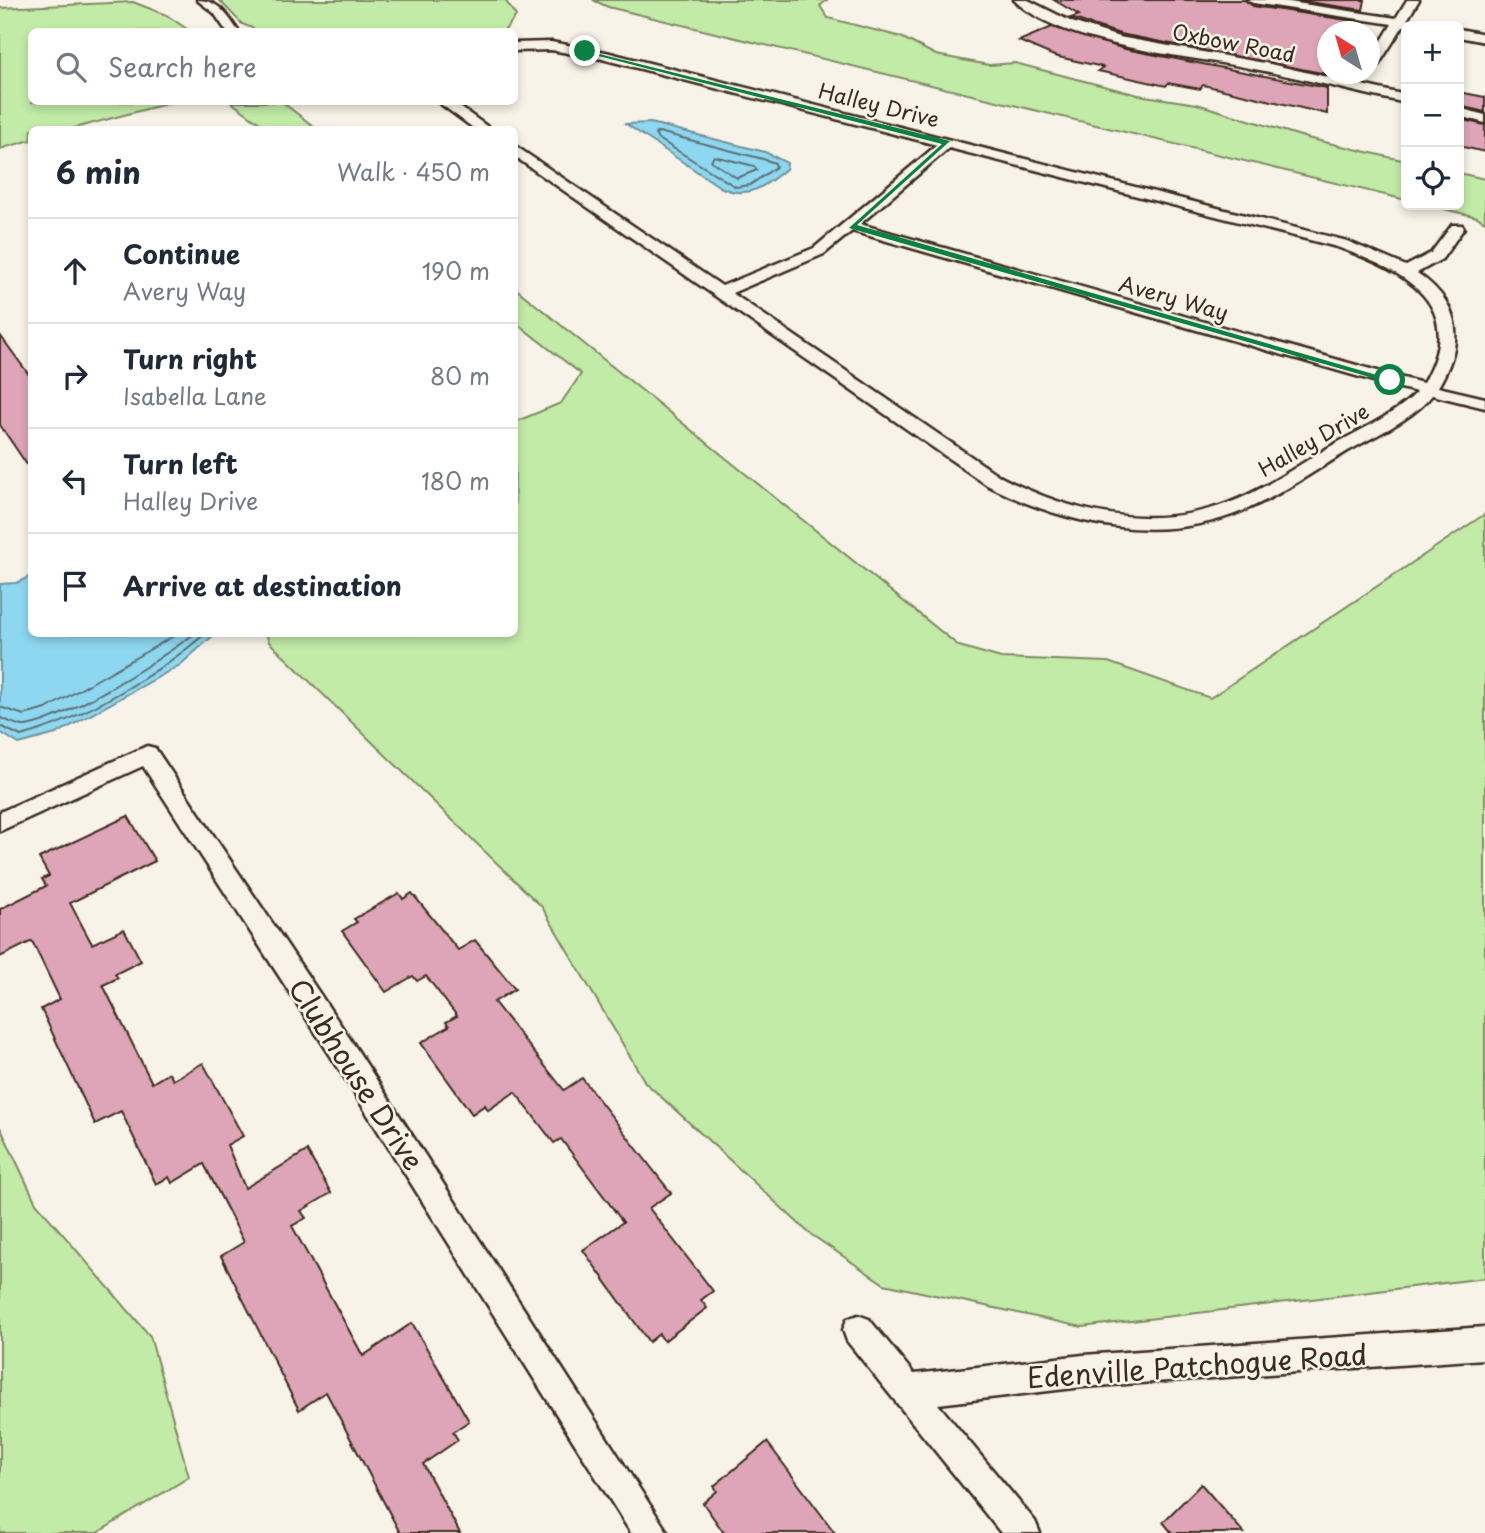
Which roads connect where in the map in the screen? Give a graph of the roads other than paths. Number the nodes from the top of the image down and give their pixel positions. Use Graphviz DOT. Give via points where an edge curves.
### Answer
graph roads {
  1 [pos="203,0"];
  2 [pos="1020,0"];
  3 [pos="1253,0"];
  4 [pos="1413,0"];
  5 [pos="1402,21"];
  6 [pos="1401,22"];
  7 [pos="1401,23"];
  8 [pos="230,28"];
  9 [pos="1464,34"];
  10 [pos="1485,38"];
  11 [pos="518,47"];
  12 [pos="1380,54"];
  13 [pos="1359,84"];
  14 [pos="1357,87"];
  15 [pos="1401,98"];
  16 [pos="449,105"];
  17 [pos="1464,113"];
  18 [pos="1485,119"];
  19 [pos="480,126"];
  20 [pos="947,143"];
  21 [pos="518,152"];
  22 [pos="852,226"];
  23 [pos="1457,228"];
  24 [pos="1405,271"];
  25 [pos="719,292"];
  26 [pos="1430,389"];
  27 [pos="1485,403"];
  28 [pos="0,822"];
  29 [pos="858,1330"];
  30 [pos="1485,1343"];
  31 [pos="909,1391"];
  32 [pos="651,1533"];
  33 [pos="1023,1533"];
  1 -- 8 [label="street"];
  2 -- 14 [label="street, Oxbow Road" via="1062,23 1134,44"];
  3 -- 6 [label="street"];
  4 -- 5 [label="street"];
  7 -- 12 [label="street"];
  9 -- 10 [label="street"];
  11 -- 20 [label="street, Halley Drive" via="559,47 603,55"];
  13 -- 14 [label="street"];
  14 -- 15 [label="street, Oxbow Road"];
  16 -- 19 [label="street"];
  17 -- 18 [label="street"];
  20 -- 22 [label="street"];
  20 -- 24 [label="street, Halley Drive" via="1342,244"];
  21 -- 25 [label="street, Halley Drive"];
  22 -- 25 [label="street" via="802,260"];
  22 -- 26 [label="street, Avery Way"];
  23 -- 24 [label="street" via="1440,255 1427,265"];
  24 -- 26 [label="street, Halley Drive" via="1438,301 1450,322 1449,346"];
  25 -- 26 [label="street, Halley Drive" via="994,481 1045,505 1108,520 1177,522 1237,507 1405,409"];
  26 -- 27 [label="street, Avery Way"];
  28 -- 32 [label="street, Clubhouse Drive" via="147,754"];
  29 -- 31 [label="street"];
  30 -- 31 [label="street, Edenville Patchogue Road" via="1083,1371"];
  31 -- 33 [label="street"];
}
